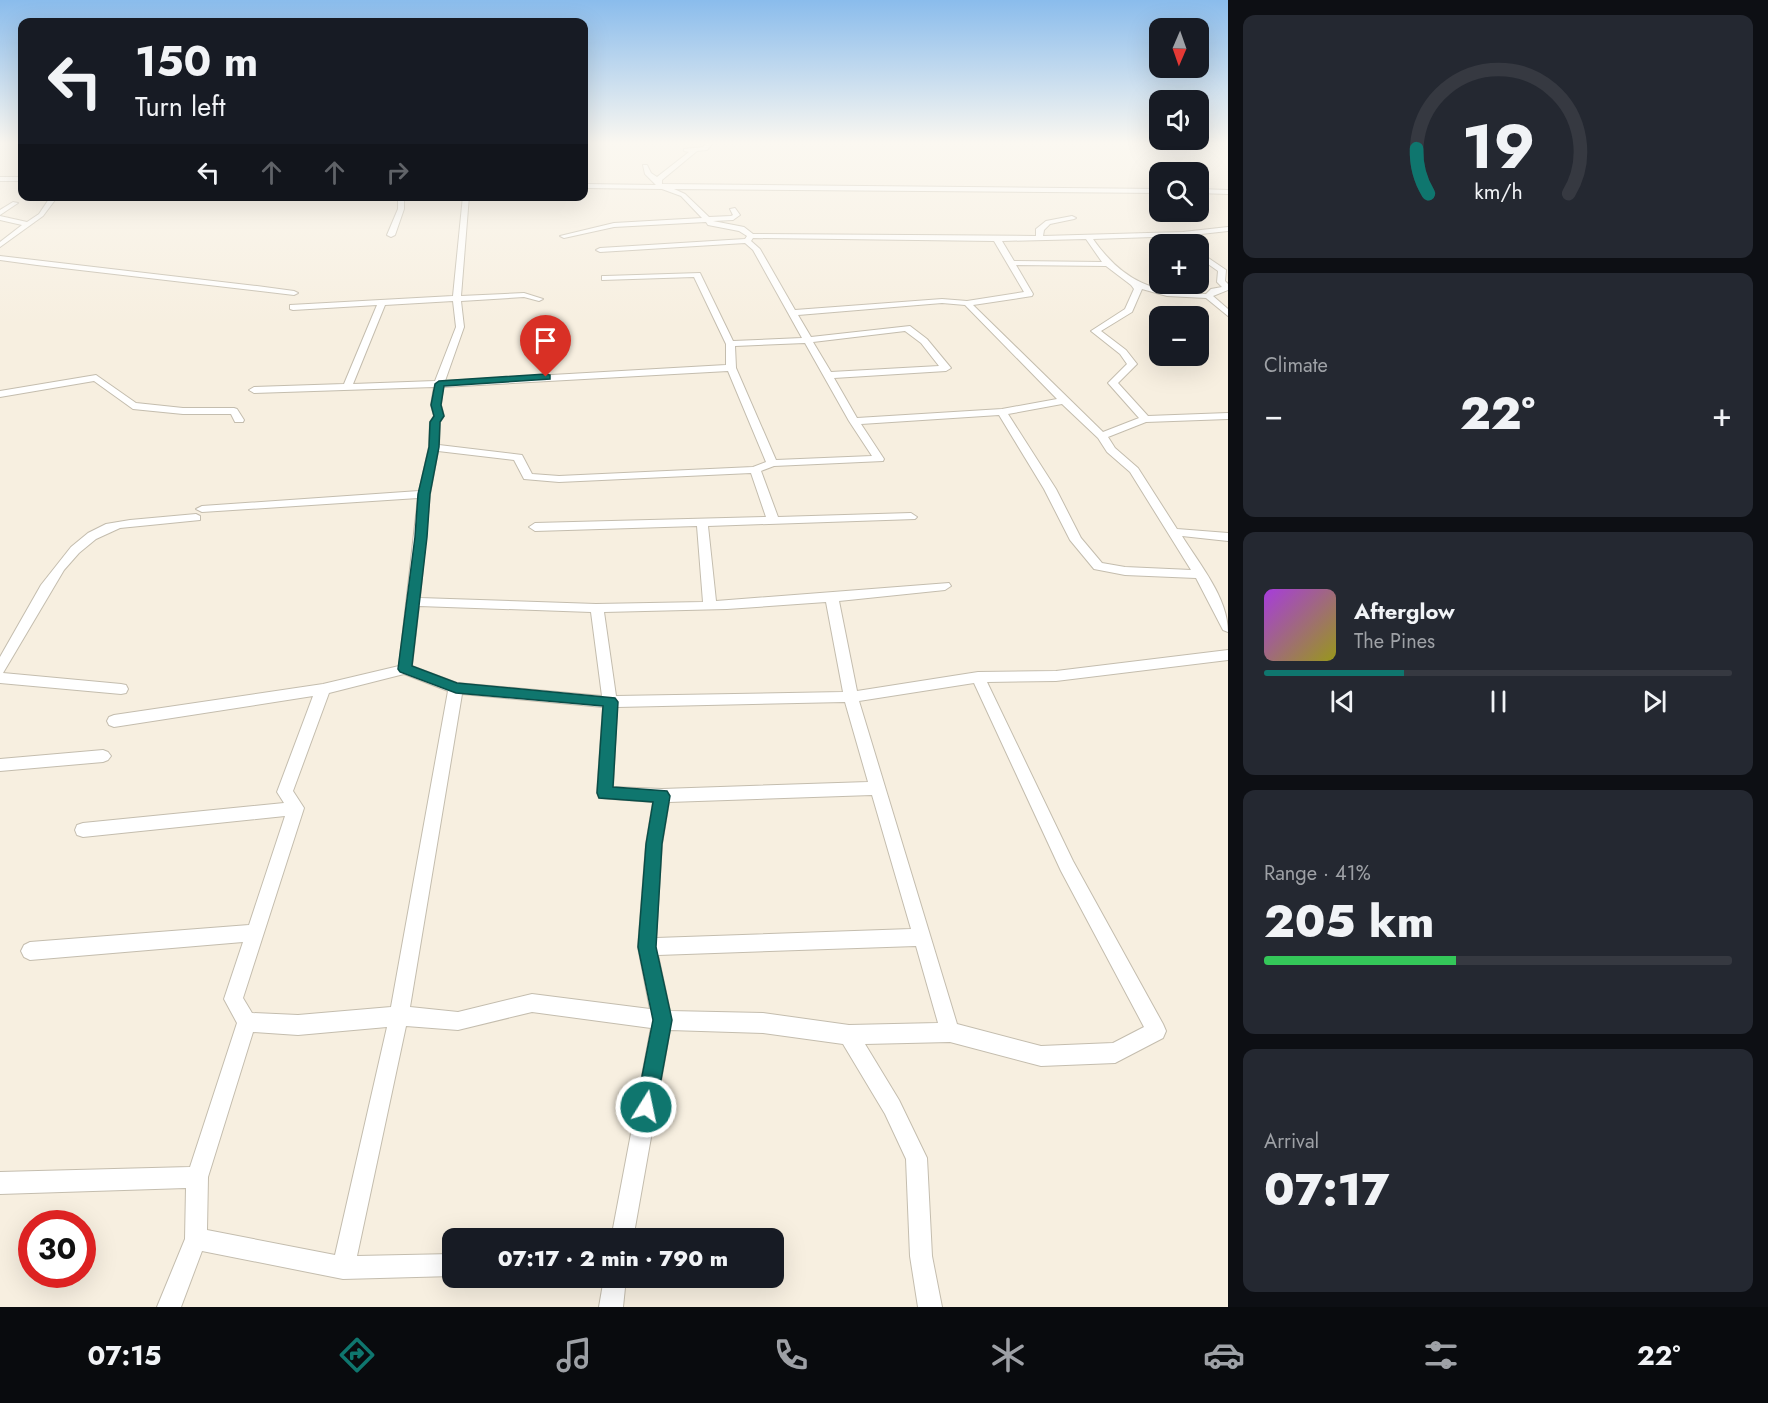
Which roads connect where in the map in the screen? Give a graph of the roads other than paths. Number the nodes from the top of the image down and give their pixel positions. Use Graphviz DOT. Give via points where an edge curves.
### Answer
graph roads {
  1 [pos="14,203"];
  2 [pos="50,203"];
  3 [pos="401,203"];
  4 [pos="465,203"];
  5 [pos="690,203"];
  6 [pos="733,209"];
  7 [pos="0,213"];
  8 [pos="1072,218"];
  9 [pos="0,219"];
  10 [pos="705,219"];
  11 [pos="26,224"];
  12 [pos="1228,229"];
  13 [pos="1172,234"];
  14 [pos="391,235"];
  15 [pos="1149,235"];
  16 [pos="564,236"];
  17 [pos="996,238"];
  18 [pos="1089,238"];
  19 [pos="749,239"];
  20 [pos="1039,239"];
  21 [pos="0,245"];
  22 [pos="600,250"];
  23 [pos="0,258"];
  24 [pos="1209,261"];
  25 [pos="1014,263"];
  26 [pos="1107,264"];
  27 [pos="1225,270"];
  28 [pos="604,278"];
  29 [pos="1135,284"];
  30 [pos="294,293"];
  31 [pos="1208,296"];
  32 [pos="457,299"];
  33 [pos="539,299"];
  34 [pos="382,303"];
  35 [pos="967,303"];
  36 [pos="293,307"];
  37 [pos="793,313"];
  38 [pos="1228,313"];
  39 [pos="809,340"];
  40 [pos="730,344"];
  41 [pos="731,368"];
  42 [pos="829,375"];
  43 [pos="439,384"];
  44 [pos="348,385"];
  45 [pos="254,390"];
  46 [pos="0,394"];
  47 [pos="1064,401"];
  48 [pos="1002,412"];
  49 [pos="1228,416"];
  50 [pos="1145,419"];
  51 [pos="239,420"];
  52 [pos="854,421"];
  53 [pos="1102,436"];
  54 [pos="434,447"];
  55 [pos="772,464"];
  56 [pos="755,470"];
  57 [pos="424,494"];
  58 [pos="911,517"];
  59 [pos="773,520"];
  60 [pos="702,523"];
  61 [pos="536,527"];
  62 [pos="1174,532"];
  63 [pos="1228,537"];
  64 [pos="1200,574"];
  65 [pos="945,586"];
  66 [pos="831,599"];
  67 [pos="414,602"];
  68 [pos="710,605"];
  69 [pos="597,608"];
  70 [pos="1226,620"];
  71 [pos="1228,655"];
  72 [pos="0,669"];
  73 [pos="405,669"];
  74 [pos="978,677"];
  75 [pos="0,678"];
  76 [pos="456,688"];
  77 [pos="121,689"];
  78 [pos="323,689"];
  79 [pos="851,697"];
  80 [pos="610,702"];
  81 [pos="114,722"];
  82 [pos="103,756"];
  83 [pos="0,765"];
  84 [pos="878,788"];
  85 [pos="662,796"];
  86 [pos="296,808"];
  87 [pos="83,830"];
  88 [pos="253,933"];
  89 [pos="920,937"];
  90 [pos="647,947"];
  91 [pos="30,951"];
  92 [pos="399,1016"];
  93 [pos="662,1020"];
  94 [pos="247,1022"];
  95 [pos="950,1032"];
  96 [pos="849,1035"];
  97 [pos="196,1177"];
  98 [pos="0,1183"];
  99 [pos="624,1228"];
  100 [pos="196,1239"];
  101 [pos="442,1265"];
  102 [pos="343,1268"];
  103 [pos="614,1288"];
  104 [pos="169,1307"];
  105 [pos="611,1307"];
  106 [pos="930,1307"];
  1 -- 7 [label="street"];
  2 -- 11 [label="street" via="41,215"];
  3 -- 14 [label="street"];
  4 -- 32 [label="street"];
  5 -- 10 [label="street"];
  6 -- 10 [label="street" via="737,215 733,218"];
  8 -- 20 [label="street" via="1048,222 1040,229"];
  9 -- 11 [label="street"];
  10 -- 16 [label="street" via="614,225"];
  10 -- 19 [label="street" via="741,229"];
  11 -- 21 [label="street"];
  12 -- 13 [label="street"];
  15 -- 18 [label="street"];
  17 -- 19 [label="street"];
  17 -- 20 [label="street"];
  17 -- 25 [label="street"];
  18 -- 20 [label="street"];
  18 -- 26 [label="street"];
  19 -- 22 [label="street"];
  19 -- 37 [label="street"];
  23 -- 30 [label="street"];
  24 -- 27 [label="street"];
  25 -- 26 [label="street"];
  25 -- 35 [label="street" via="1017,277 1029,294"];
  26 -- 29 [label="street"];
  27 -- 31 [label="street" via="1221,282 1228,288"];
  28 -- 40 [label="street" via="697,275"];
  29 -- 31 [label="street" via="1159,294"];
  29 -- 50 [label="street" via="1138,289 1129,310 1095,331 1132,364 1113,383"];
  31 -- 38 [label="street"];
  32 -- 33 [label="street" via="524,295"];
  32 -- 34 [label="street"];
  32 -- 43 [label="street" via="460,327"];
  34 -- 36 [label="street"];
  34 -- 44 [label="street"];
  35 -- 37 [label="street" via="942,301"];
  35 -- 47 [label="street"];
  37 -- 39 [label="street"];
  39 -- 40 [label="street"];
  39 -- 42 [label="street"];
  39 -- 42 [label="street" via="907,328 924,341 946,368"];
  40 -- 41 [label="street"];
  41 -- 43 [label="street"];
  41 -- 55 [label="street"];
  42 -- 52 [label="street"];
  43 -- 44 [label="street"];
  43 -- 54 [label="street"];
  44 -- 45 [label="street"];
  46 -- 51 [label="street" via="96,378 133,406 234,411"];
  47 -- 48 [label="street"];
  47 -- 53 [label="street"];
  48 -- 52 [label="street"];
  48 -- 64 [label="street" via="1050,489 1076,540 1098,566 1125,572"];
  49 -- 50 [label="street"];
  50 -- 53 [label="street"];
  52 -- 55 [label="street" via="879,459"];
  53 -- 62 [label="street" via="1111,450 1134,470"];
  54 -- 56 [label="street" via="518,457 528,477"];
  54 -- 57 [label="street"];
  55 -- 56 [label="street"];
  56 -- 59 [label="street"];
  57 -- 67 [label="street"];
  57 -- 72 [label="street" via="199,514 111,527 87,537 44,591"];
  58 -- 59 [label="street"];
  59 -- 60 [label="street"];
  60 -- 61 [label="street"];
  60 -- 68 [label="street"];
  62 -- 63 [label="street" via="1217,539"];
  62 -- 64 [label="street"];
  64 -- 70 [label="street"];
  65 -- 66 [label="street"];
  66 -- 68 [label="street"];
  66 -- 79 [label="street"];
  67 -- 69 [label="street"];
  67 -- 73 [label="street"];
  68 -- 69 [label="street"];
  69 -- 80 [label="street"];
  71 -- 74 [label="street" via="1056,676"];
  73 -- 76 [label="street"];
  73 -- 78 [label="street"];
  74 -- 79 [label="street"];
  74 -- 95 [label="street" via="1067,866 1156,1031 1115,1053 1041,1056"];
  75 -- 77 [label="street"];
  76 -- 80 [label="street"];
  76 -- 92 [label="street"];
  78 -- 81 [label="street"];
  78 -- 86 [label="street" via="285,792"];
  79 -- 80 [label="street"];
  79 -- 84 [label="street"];
  80 -- 85 [label="street" via="604,793"];
  82 -- 83 [label="street"];
  84 -- 85 [label="street"];
  84 -- 89 [label="street"];
  85 -- 90 [label="street" via="654,844"];
  86 -- 87 [label="street"];
  86 -- 88 [label="street"];
  88 -- 91 [label="street"];
  88 -- 94 [label="street" via="233,999"];
  89 -- 90 [label="street"];
  89 -- 95 [label="street"];
  90 -- 93 [label="street"];
  92 -- 93 [label="street" via="458,1021 532,1003"];
  92 -- 94 [label="street" via="298,1025"];
  92 -- 102 [label="street"];
  93 -- 96 [label="street" via="762,1023"];
  93 -- 99 [label="street"];
  94 -- 97 [label="street"];
  95 -- 96 [label="street"];
  96 -- 106 [label="street" via="892,1107 915,1158 921,1256"];
  97 -- 98 [label="street"];
  97 -- 100 [label="street"];
  100 -- 102 [label="street"];
  100 -- 104 [label="street"];
  101 -- 102 [label="street"];
  103 -- 105 [label="street"];
}
